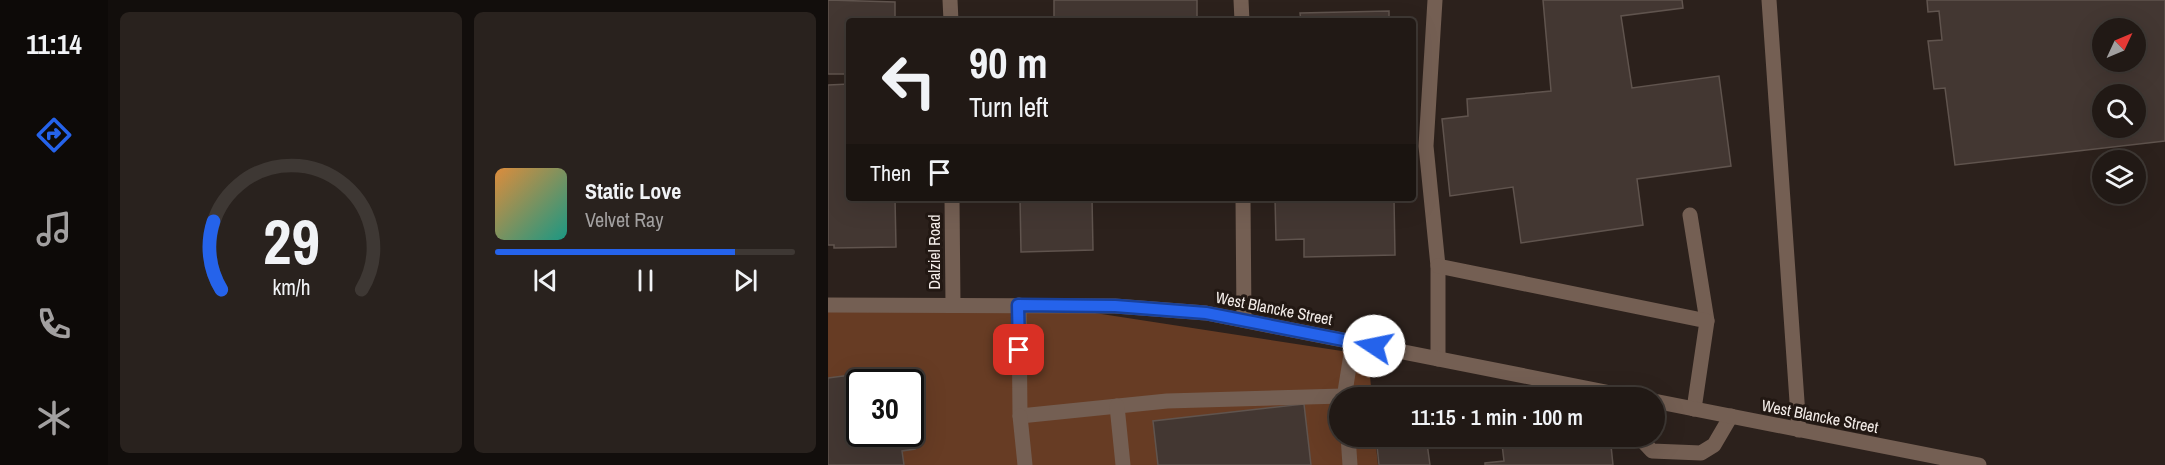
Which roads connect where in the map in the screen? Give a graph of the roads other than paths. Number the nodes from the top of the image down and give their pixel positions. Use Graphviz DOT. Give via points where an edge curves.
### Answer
graph roads {
  1 [pos="950,0"];
  2 [pos="1241,0"];
  3 [pos="1435,0"];
  4 [pos="1769,0"];
  5 [pos="951,18"];
  6 [pos="1242,18"];
  7 [pos="952,201"];
  8 [pos="1243,201"];
  9 [pos="1690,215"];
  10 [pos="1438,266"];
  11 [pos="828,305"];
  12 [pos="953,305"];
  13 [pos="1018,305"];
  14 [pos="1244,320"];
  15 [pos="1707,321"];
  16 [pos="1353,342"];
  17 [pos="1438,359"];
  18 [pos="1346,387"];
  19 [pos="1582,387"];
  20 [pos="1329,397"];
  21 [pos="1665,403"];
  22 [pos="1117,406"];
  23 [pos="1694,409"];
  24 [pos="1020,416"];
  25 [pos="1731,416"];
  26 [pos="1799,430"];
  27 [pos="1349,447"];
  28 [pos="1648,447"];
  29 [pos="1025,465"];
  30 [pos="1123,465"];
  31 [pos="1350,465"];
  32 [pos="1979,465"];
  1 -- 5 [label="street"];
  2 -- 6 [label="street"];
  3 -- 10 [label="street" via="1426,146"];
  4 -- 26 [label="street"];
  7 -- 12 [label="street, Dalziel Road"];
  8 -- 14 [label="street"];
  9 -- 15 [label="street"];
  10 -- 15 [label="street"];
  10 -- 17 [label="street"];
  11 -- 12 [label="street, West Blancke Street"];
  12 -- 13 [label="street, West Blancke Street"];
  13 -- 14 [label="street, West Blancke Street" via="1115,306"];
  13 -- 24 [label="street"];
  14 -- 16 [label="street, West Blancke Street"];
  15 -- 23 [label="street"];
  16 -- 17 [label="street, West Blancke Street"];
  16 -- 18 [label="street"];
  17 -- 19 [label="street, West Blancke Street"];
  20 -- 22 [label="street"];
  21 -- 23 [label="street, West Blancke Street"];
  22 -- 24 [label="street"];
  22 -- 30 [label="street"];
  23 -- 25 [label="street, West Blancke Street"];
  24 -- 29 [label="street"];
  25 -- 26 [label="street, West Blancke Street"];
  25 -- 28 [label="street" via="1714,445 1701,453 1652,451"];
  26 -- 32 [label="street, West Blancke Street"];
  27 -- 31 [label="street"];
}
